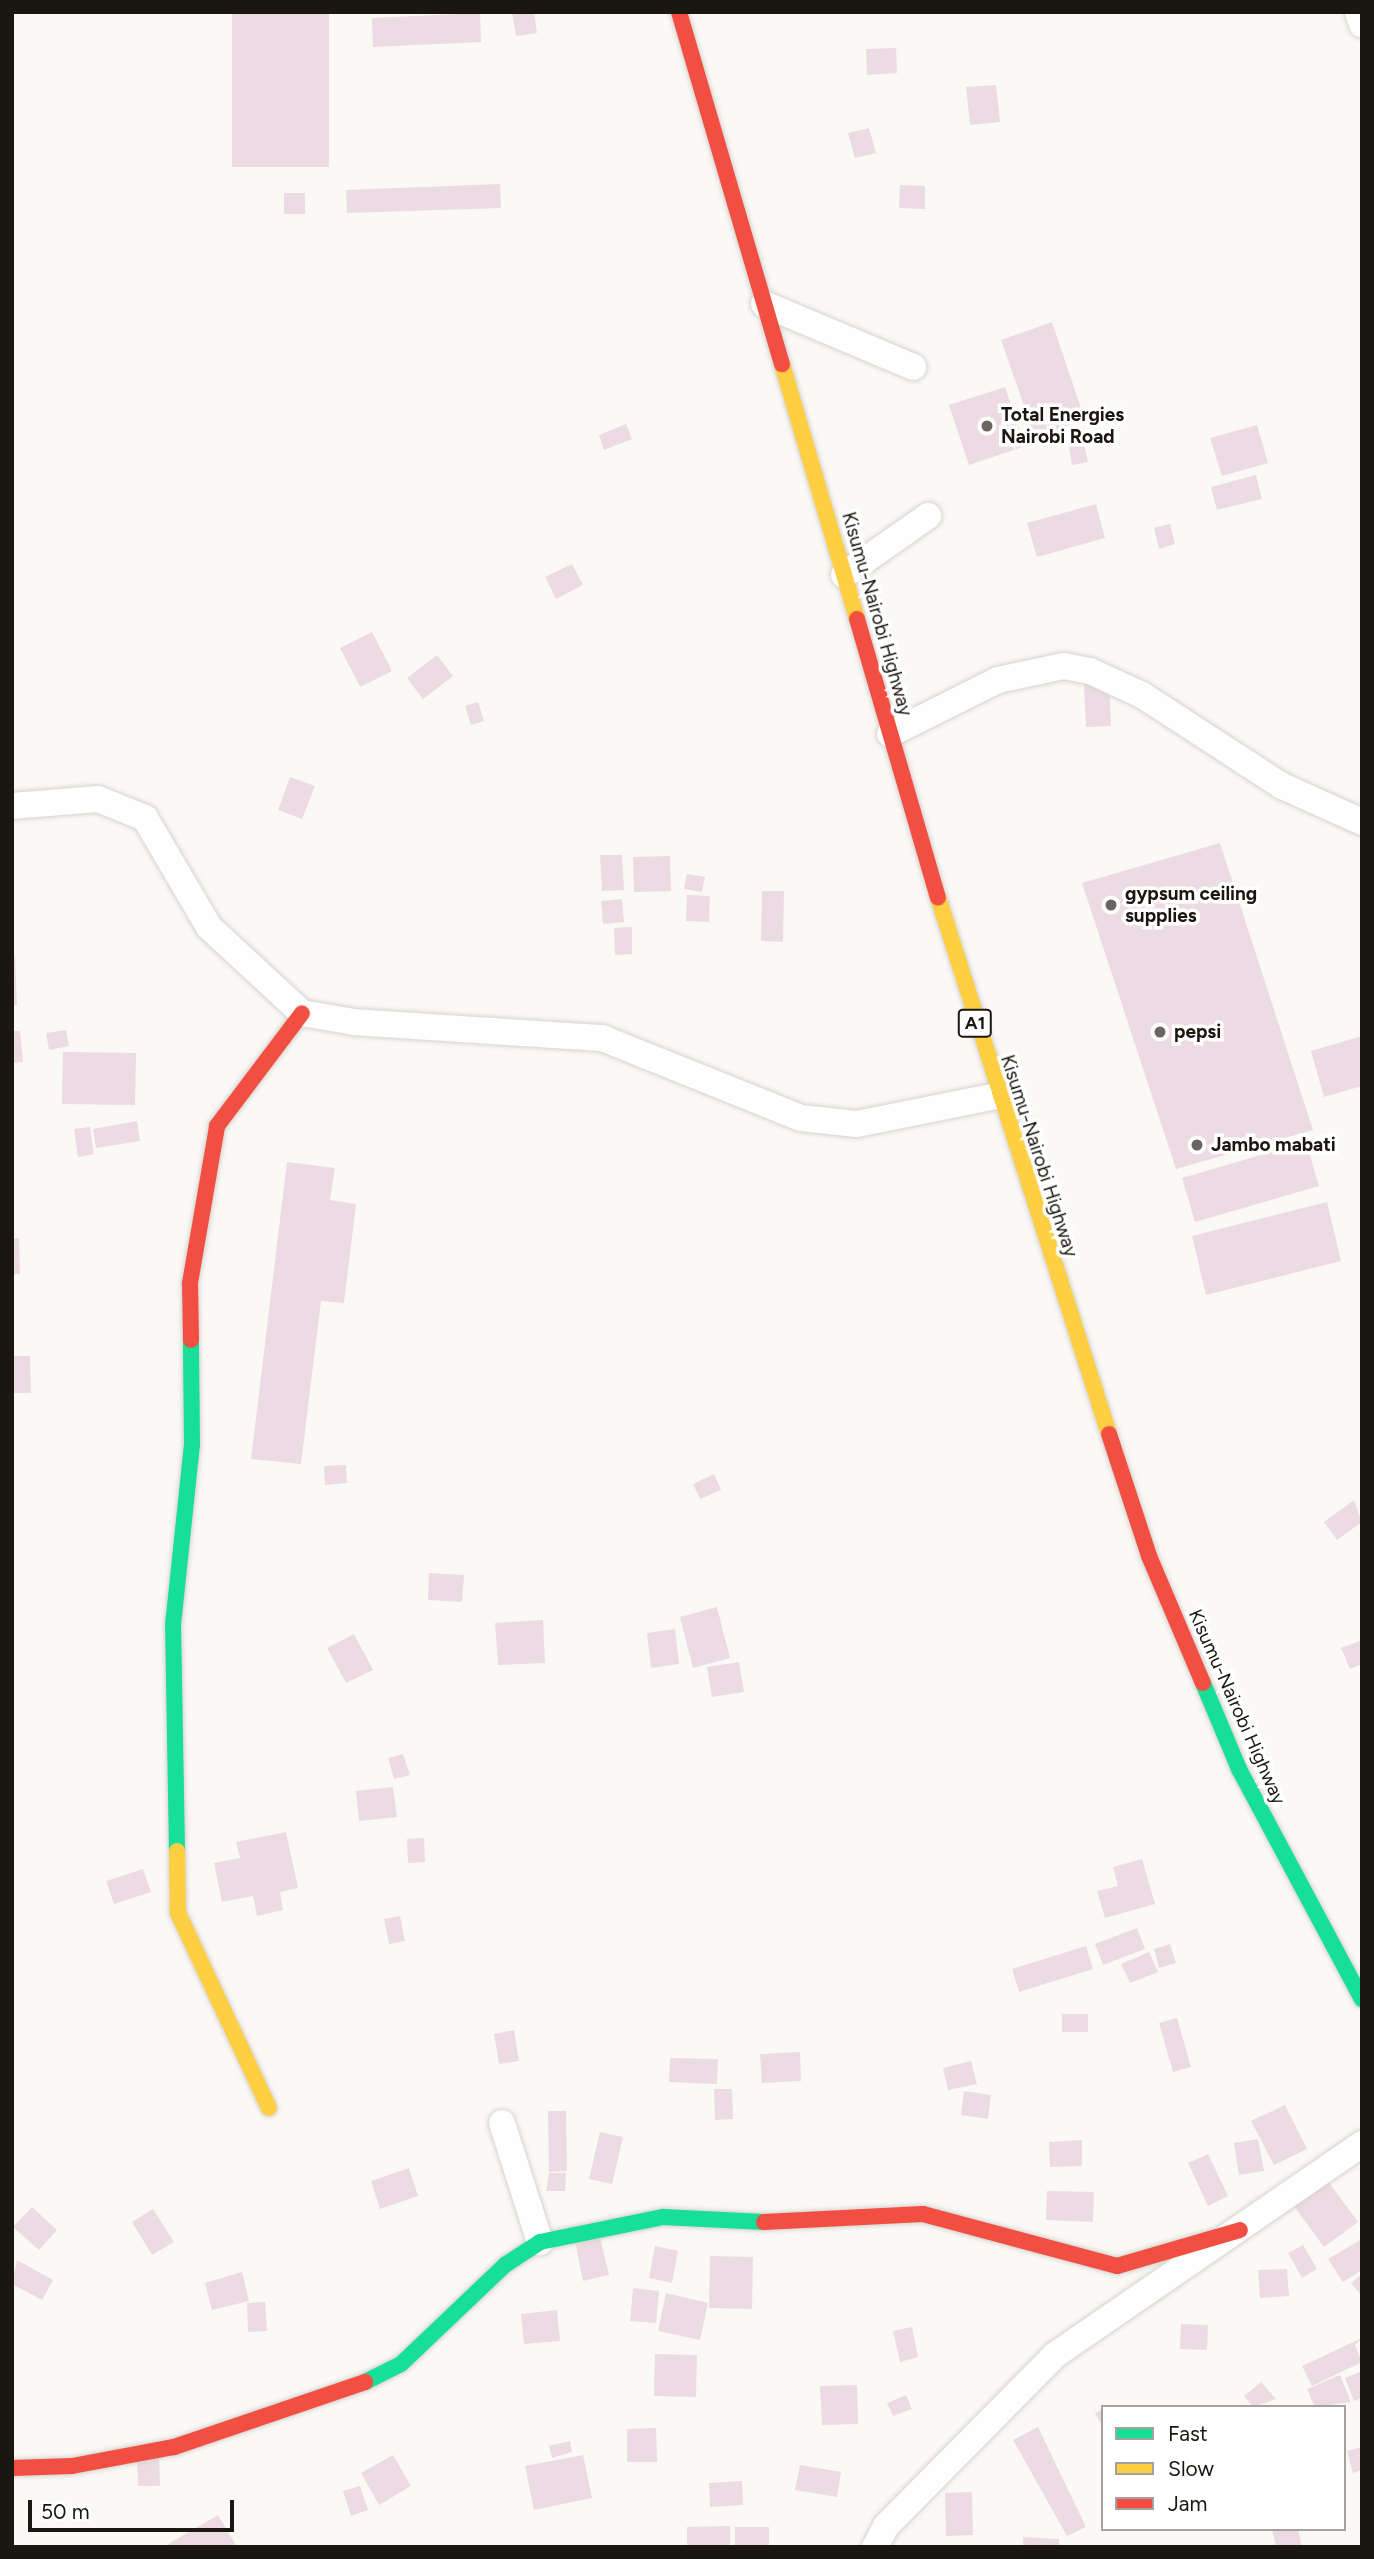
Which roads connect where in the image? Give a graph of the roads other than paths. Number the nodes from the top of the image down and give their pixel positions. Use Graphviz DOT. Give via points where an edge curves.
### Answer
graph roads {
  1 [pos="679,12"];
  2 [pos="1357,12"];
  3 [pos="1362,24"];
  4 [pos="764,304"];
  5 [pos="913,367"];
  6 [pos="928,516"];
  7 [pos="844,575"];
  8 [pos="890,734"];
  9 [pos="12,806"];
  10 [pos="1362,822"];
  11 [pos="302,1013"];
  12 [pos="996,1096"];
  13 [pos="1351,1956"];
  14 [pos="1362,1999"];
  15 [pos="269,2108"];
  16 [pos="502,2123"];
  17 [pos="1362,2144"];
  18 [pos="1240,2230"];
  19 [pos="540,2242"];
  20 [pos="12,2468"];
  21 [pos="875,2547"];
  1 -- 4 [label="main road, Kisumu-Nairobi Highway / A1"];
  2 -- 3 [label="street"];
  4 -- 5 [label="street"];
  4 -- 7 [label="main road, Kisumu-Nairobi Highway / A1"];
  6 -- 7 [label="street"];
  7 -- 8 [label="main road, Kisumu-Nairobi Highway / A1"];
  8 -- 10 [label="street" via="998,680 1052,668 1090,671 1142,695 1282,786"];
  8 -- 12 [label="main road, Kisumu-Nairobi Highway / A1"];
  9 -- 11 [label="street" via="98,799 145,818 209,927"];
  11 -- 12 [label="street" via="354,1023 602,1038 801,1118 856,1124"];
  11 -- 15 [label="main road" via="217,1126 190,1283 192,1444 173,1625 178,1913"];
  12 -- 13 [label="main road, Kisumu-Nairobi Highway / A1" via="1195,1674"];
  13 -- 14 [label="main road, Kisumu-Nairobi Highway / A1"];
  16 -- 19 [label="street"];
  17 -- 18 [label="street"];
  18 -- 19 [label="main road" via="1117,2266 971,2221 923,2214 797,2223 663,2217 585,2228"];
  18 -- 21 [label="street" via="1055,2355 886,2526"];
  19 -- 20 [label="main road" via="505,2265 401,2364 358,2386 174,2447 72,2466"];
}
